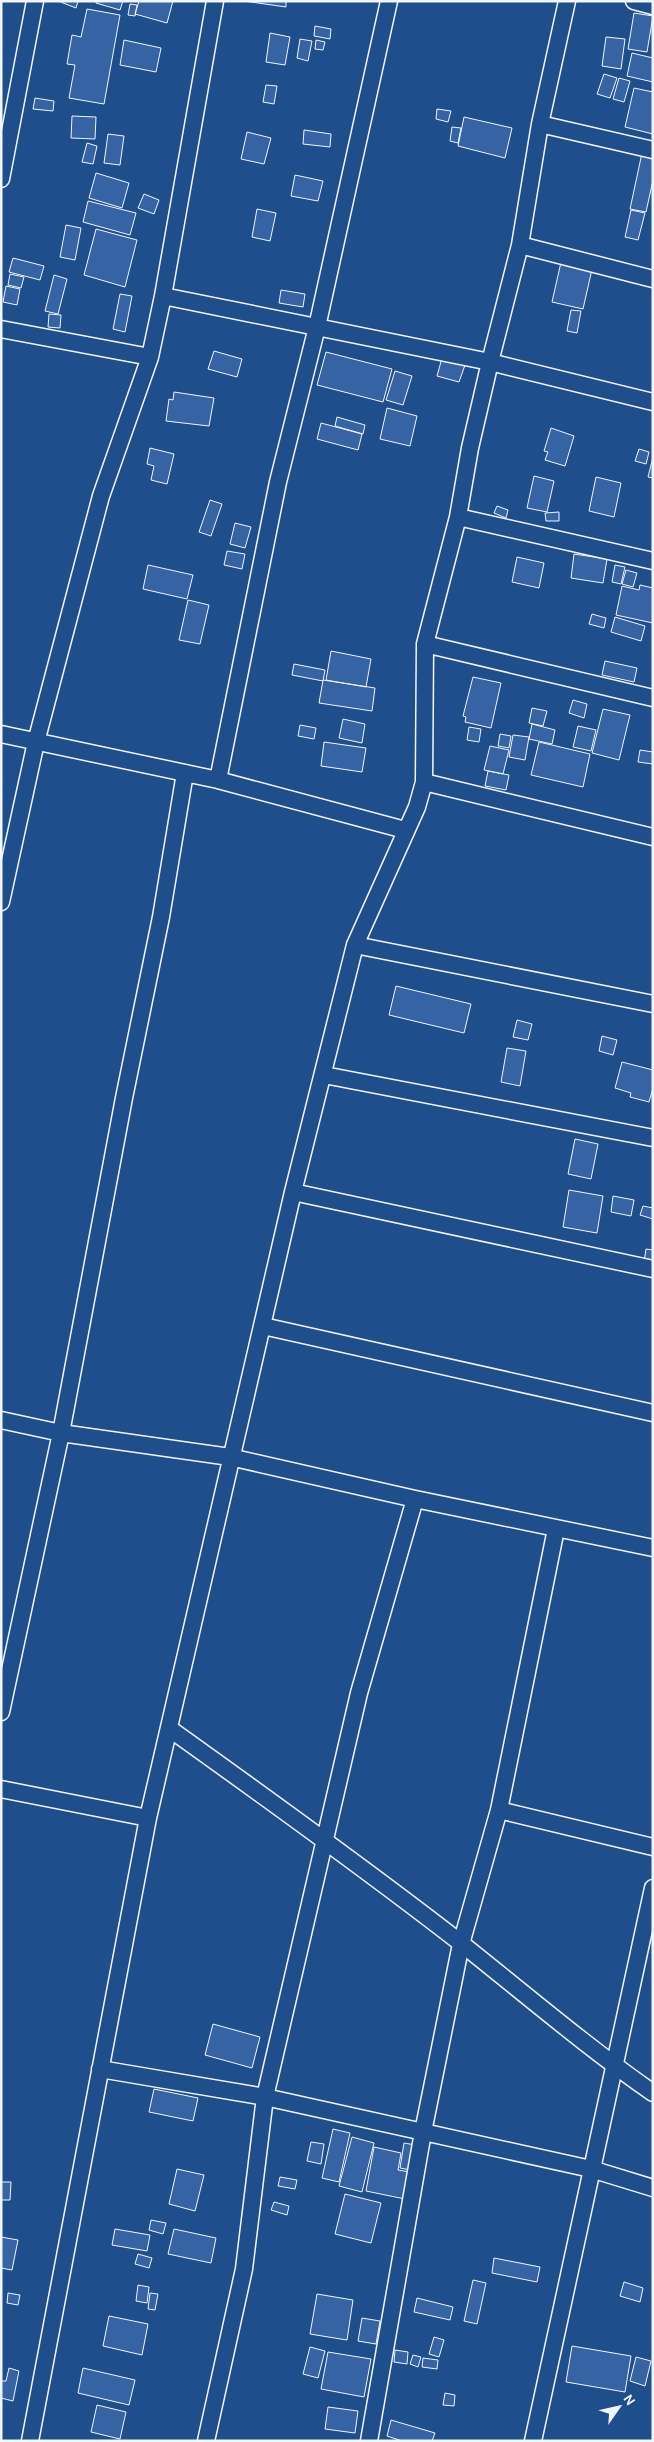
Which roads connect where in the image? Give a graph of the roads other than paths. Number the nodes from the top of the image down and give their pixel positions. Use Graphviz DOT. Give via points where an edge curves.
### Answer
graph roads {
  1 [pos="34,1"];
  2 [pos="215,1"];
  3 [pos="389,1"];
  4 [pos="567,1"];
  5 [pos="634,1"];
  6 [pos="653,6"];
  7 [pos="540,124"];
  8 [pos="653,150"];
  9 [pos="1,179"];
  10 [pos="520,245"];
  11 [pos="653,279"];
  12 [pos="163,296"];
  13 [pos="316,327"];
  14 [pos="1,329"];
  15 [pos="150,357"];
  16 [pos="490,362"];
  17 [pos="653,402"];
  18 [pos="458,517"];
  19 [pos="653,561"];
  20 [pos="425,644"];
  21 [pos="653,698"];
  22 [pos="1,734"];
  23 [pos="36,742"];
  24 [pos="185,773"];
  25 [pos="218,780"];
  26 [pos="424,782"];
  27 [pos="405,830"];
  28 [pos="653,837"];
  29 [pos="1,902"];
  30 [pos="355,945"];
  31 [pos="653,1004"];
  32 [pos="324,1076"];
  33 [pos="653,1138"];
  34 [pos="293,1192"];
  35 [pos="653,1269"];
  36 [pos="263,1326"];
  37 [pos="653,1413"];
  38 [pos="1,1420"];
  39 [pos="61,1433"];
  40 [pos="230,1457"];
  41 [pos="415,1499"];
  42 [pos="556,1529"];
  43 [pos="653,1548"];
  44 [pos="1,1712"];
  45 [pos="170,1728"];
  46 [pos="1,1789"];
  47 [pos="499,1810"];
  48 [pos="148,1818"];
  49 [pos="324,1840"];
  50 [pos="653,1847"];
  51 [pos="653,1888"];
  52 [pos="461,1944"];
  53 [pos="616,2067"];
  54 [pos="100,2070"];
  55 [pos="653,2093"];
  56 [pos="265,2097"];
  57 [pos="424,2132"];
  58 [pos="591,2169"];
  59 [pos="653,2188"];
  60 [pos="30,2441"];
  61 [pos="206,2441"];
  62 [pos="369,2441"];
  63 [pos="533,2441"];
  1 -- 9 [label="street"];
  2 -- 12 [label="street"];
  3 -- 13 [label="street"];
  4 -- 7 [label="street"];
  5 -- 6 [label="street"];
  7 -- 8 [label="street"];
  7 -- 10 [label="street"];
  10 -- 11 [label="street"];
  10 -- 16 [label="street"];
  12 -- 13 [label="street"];
  12 -- 15 [label="street"];
  13 -- 16 [label="street"];
  13 -- 25 [label="street" via="278,482"];
  14 -- 15 [label="street"];
  15 -- 23 [label="street" via="101,496"];
  16 -- 17 [label="street"];
  16 -- 18 [label="street"];
  18 -- 19 [label="street"];
  18 -- 20 [label="street"];
  20 -- 21 [label="street"];
  20 -- 26 [label="street"];
  22 -- 23 [label="street"];
  23 -- 24 [label="street"];
  23 -- 29 [label="street"];
  24 -- 25 [label="street"];
  24 -- 39 [label="street" via="161,917"];
  25 -- 27 [label="street"];
  26 -- 27 [label="street" via="417,807"];
  26 -- 28 [label="street"];
  27 -- 30 [label="street"];
  30 -- 31 [label="street"];
  30 -- 32 [label="street"];
  32 -- 33 [label="street"];
  32 -- 34 [label="street"];
  34 -- 35 [label="street"];
  34 -- 36 [label="street"];
  36 -- 37 [label="street"];
  36 -- 40 [label="street"];
  38 -- 39 [label="street"];
  39 -- 40 [label="street"];
  39 -- 44 [label="street"];
  40 -- 41 [label="street"];
  40 -- 45 [label="street"];
  41 -- 42 [label="street"];
  41 -- 49 [label="street" via="359,1693"];
  42 -- 43 [label="street"];
  42 -- 47 [label="street"];
  45 -- 48 [label="street"];
  45 -- 49 [label="street"];
  46 -- 48 [label="street"];
  47 -- 50 [label="street"];
  47 -- 52 [label="street"];
  48 -- 54 [label="street"];
  49 -- 52 [label="street"];
  49 -- 56 [label="street"];
  51 -- 53 [label="street"];
  52 -- 53 [label="street"];
  52 -- 57 [label="street"];
  53 -- 55 [label="street"];
  53 -- 58 [label="street"];
  54 -- 56 [label="street"];
  54 -- 60 [label="street"];
  56 -- 57 [label="street"];
  56 -- 61 [label="street" via="244,2269"];
  57 -- 58 [label="street"];
  57 -- 62 [label="street"];
  58 -- 59 [label="street"];
  58 -- 63 [label="street"];
}
